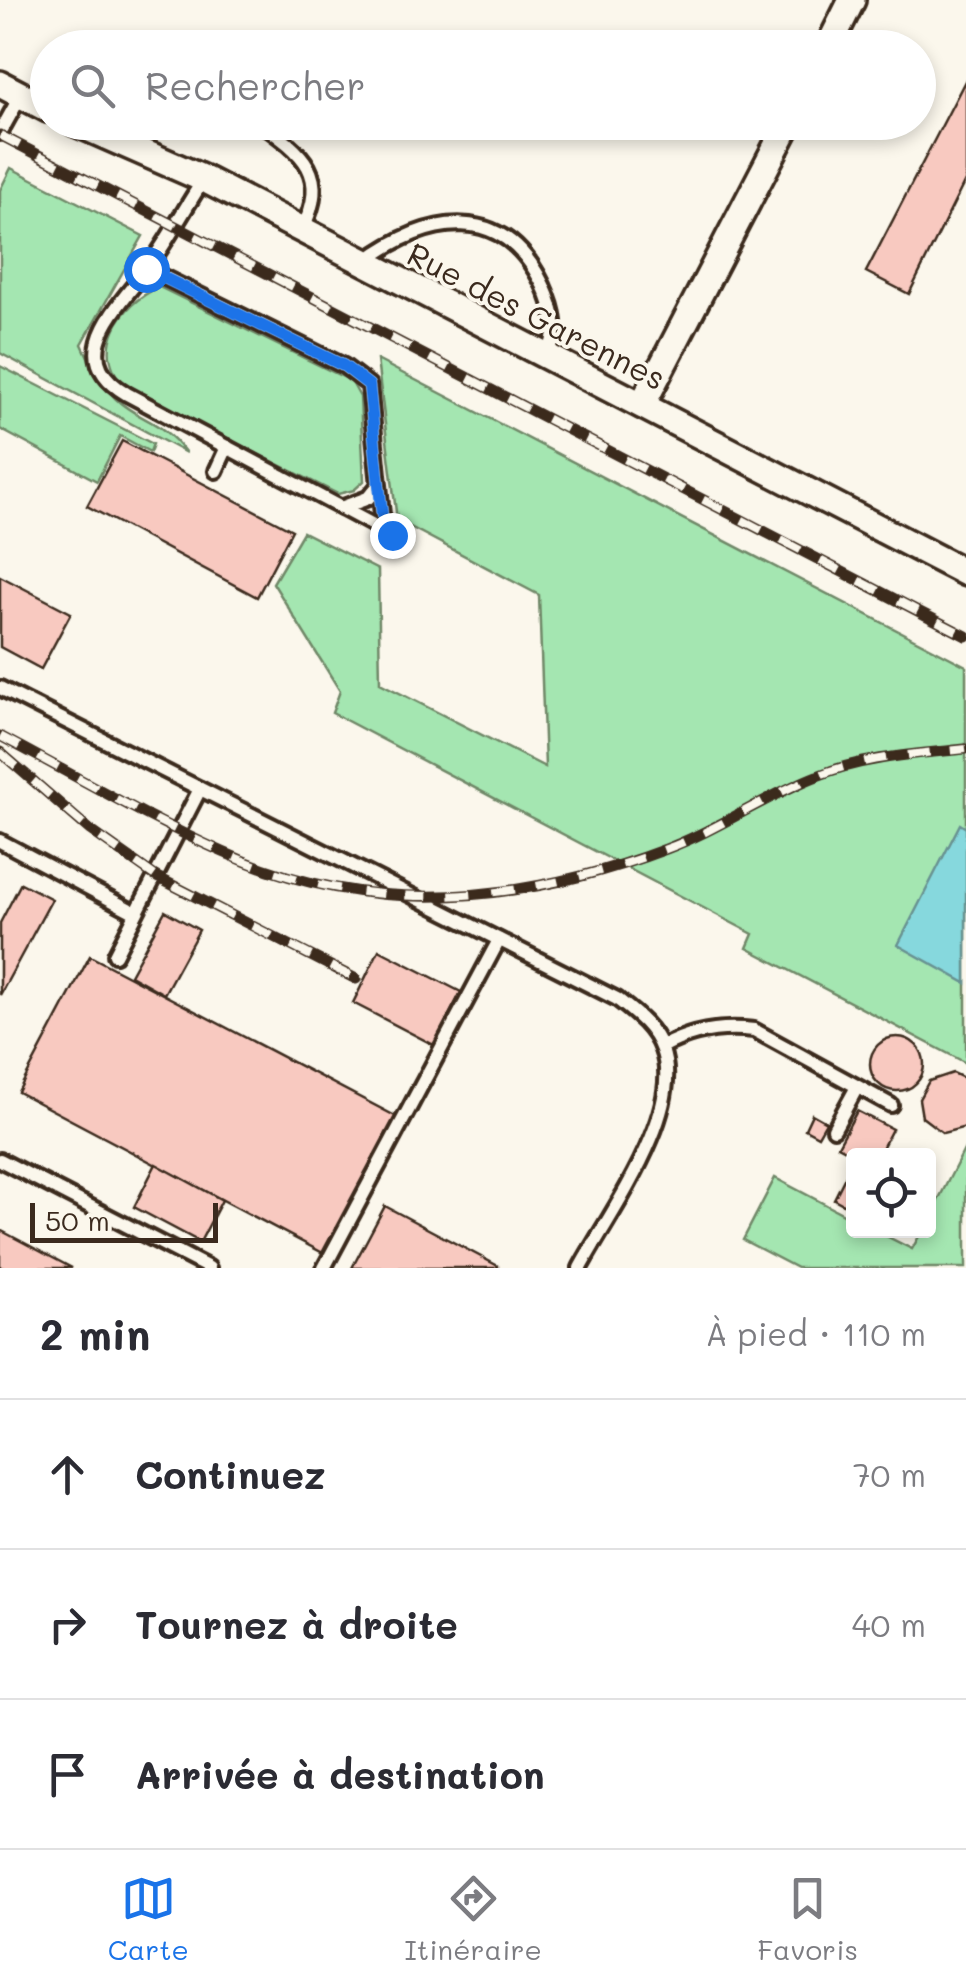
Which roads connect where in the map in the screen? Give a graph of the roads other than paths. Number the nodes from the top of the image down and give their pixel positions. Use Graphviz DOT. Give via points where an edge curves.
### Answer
graph roads {
  1 [pos="852,0"];
  2 [pos="837,30"];
  3 [pos="10,89"];
  4 [pos="0,133"];
  5 [pos="109,140"];
  6 [pos="283,140"];
  7 [pos="779,140"];
  8 [pos="204,179"];
  9 [pos="302,230"];
  10 [pos="364,263"];
  11 [pos="146,269"];
  12 [pos="546,357"];
  13 [pos="642,405"];
  14 [pos="226,447"];
  15 [pos="216,471"];
  16 [pos="379,485"];
  17 [pos="341,508"];
  18 [pos="966,573"];
  19 [pos="0,688"];
  20 [pos="200,789"];
  21 [pos="0,841"];
  22 [pos="136,913"];
  23 [pos="499,940"];
  24 [pos="115,955"];
  25 [pos="662,1046"];
  26 [pos="858,1086"];
  27 [pos="890,1104"];
  28 [pos="834,1129"];
  29 [pos="0,1160"];
  30 [pos="208,1268"];
  31 [pos="324,1268"];
  32 [pos="580,1268"];
  1 -- 2 [label="street"];
  3 -- 4 [label="lane"];
  5 -- 8 [label="street, Rue des Garennes"];
  6 -- 9 [label="lane" via="308,164 316,184"];
  7 -- 13 [label="street"];
  8 -- 9 [label="street, Rue des Garennes"];
  8 -- 11 [label="lane"];
  9 -- 10 [label="street, Rue des Garennes"];
  10 -- 12 [label="street, Rue des Garennes"];
  10 -- 12 [label="lane" via="430,226 469,223 502,234 532,262 548,295 557,334"];
  11 -- 14 [label="lane" via="98,336 101,368 111,385"];
  11 -- 16 [label="lane" via="369,385"];
  12 -- 13 [label="street, Rue des Garennes"];
  13 -- 18 [label="street, Rue des Garennes"];
  14 -- 15 [label="lane"];
  14 -- 17 [label="lane"];
  16 -- 17 [label="lane" via="368,498"];
  16 -- 17 [label="lane" via="392,535"];
  19 -- 20 [label="lane"];
  20 -- 22 [label="lane"];
  20 -- 23 [label="lane"];
  21 -- 22 [label="lane"];
  22 -- 24 [label="lane"];
  23 -- 25 [label="lane" via="617,999 646,1021"];
  23 -- 31 [label="lane"];
  25 -- 26 [label="lane" via="687,1034 754,1030"];
  25 -- 32 [label="lane" via="661,1118"];
  26 -- 27 [label="lane"];
  26 -- 28 [label="lane"];
  29 -- 30 [label="lane"];
}
